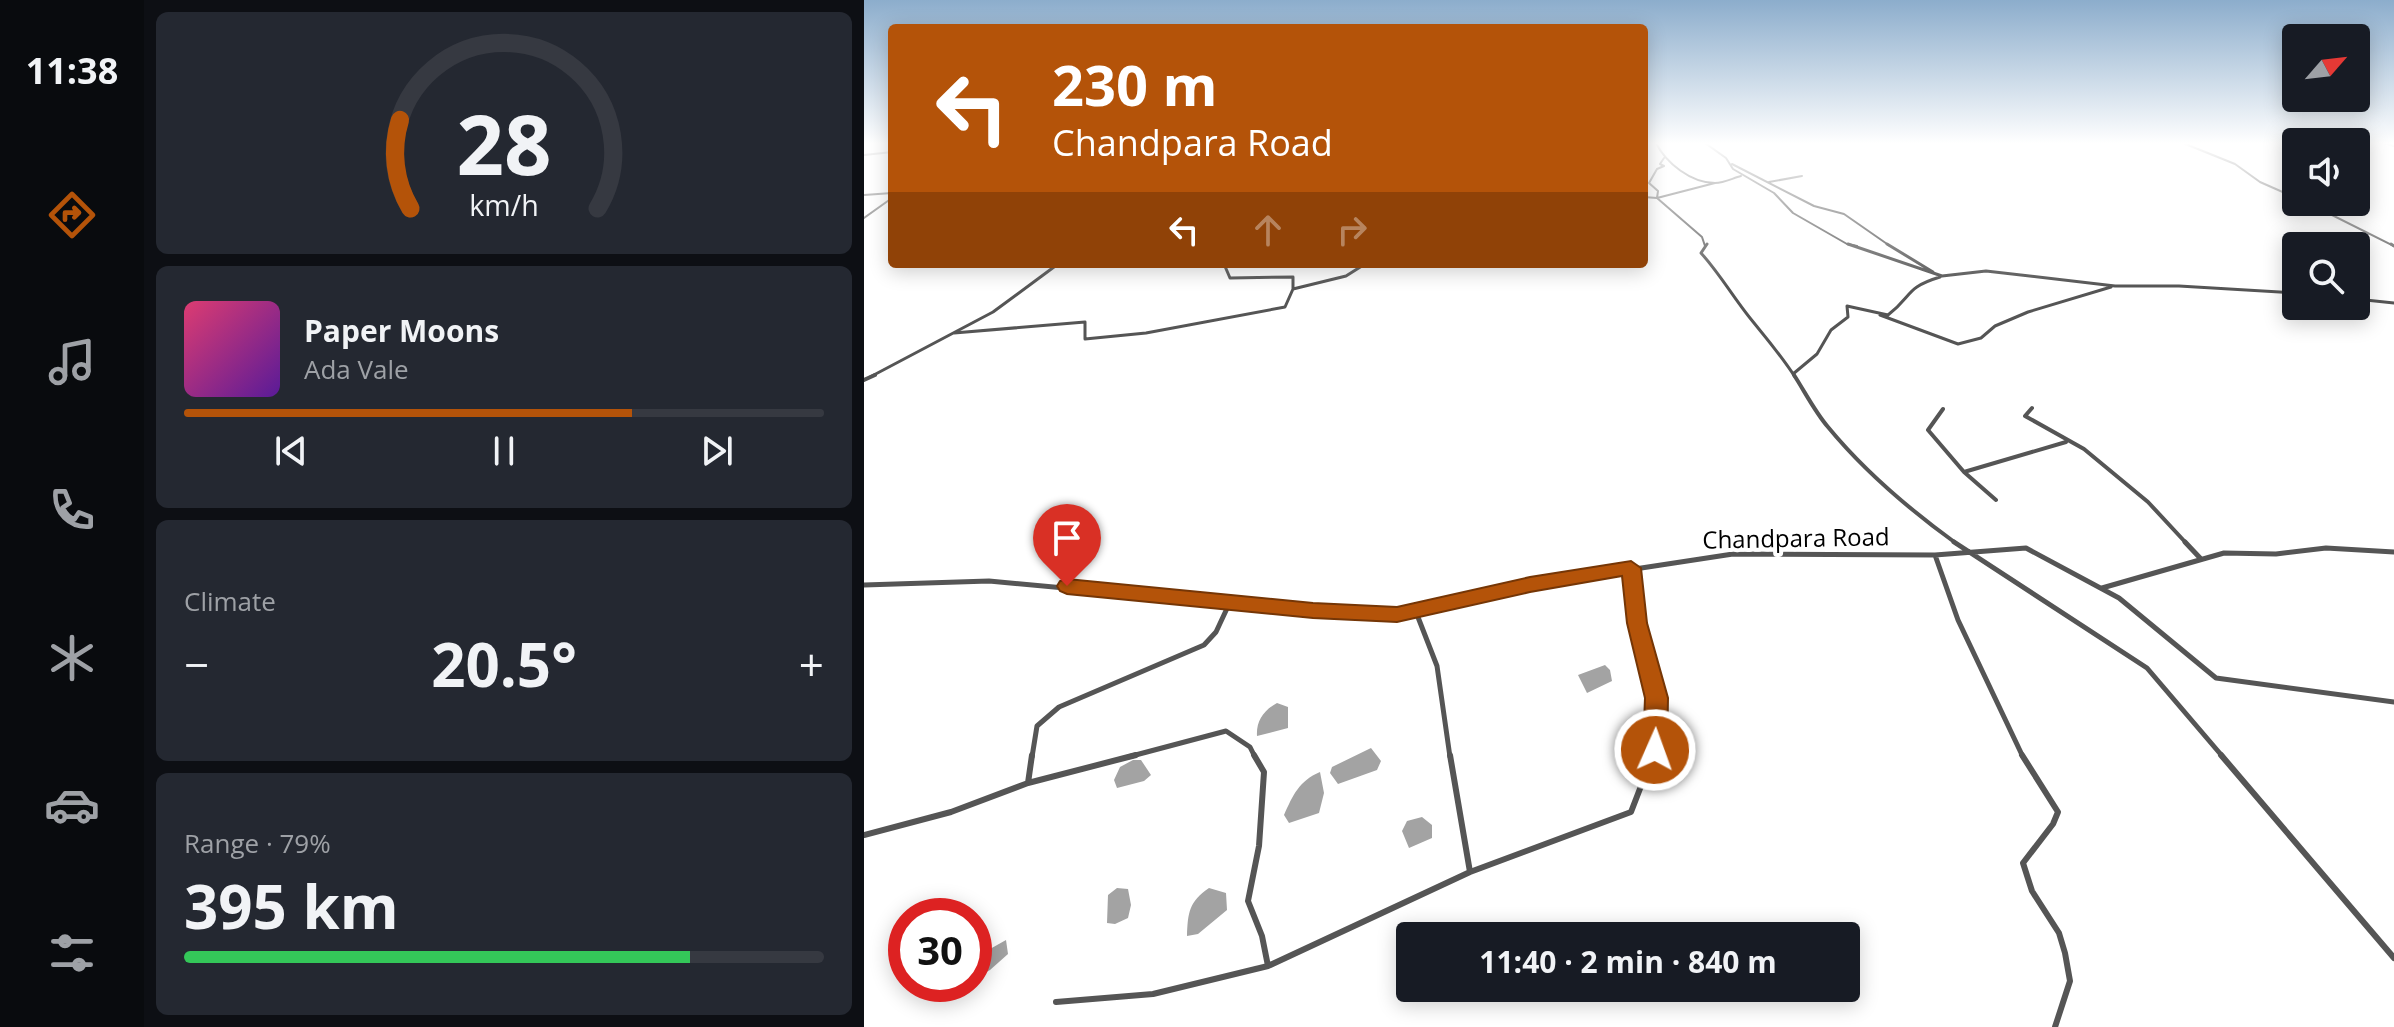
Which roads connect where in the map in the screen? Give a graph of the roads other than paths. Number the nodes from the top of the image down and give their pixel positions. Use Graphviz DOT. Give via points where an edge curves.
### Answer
graph roads {
  1 [pos="1658,191"];
  2 [pos="1684,191"];
  3 [pos="1770,191"];
  4 [pos="1784,191"];
  5 [pos="888,193"];
  6 [pos="864,195"];
  7 [pos="1648,197"];
  8 [pos="1657,198"];
  9 [pos="888,201"];
  10 [pos="2334,216"];
  11 [pos="864,218"];
  12 [pos="2394,246"];
  13 [pos="1053,268"];
  14 [pos="1226,268"];
  15 [pos="1359,268"];
  16 [pos="1942,276"];
  17 [pos="2117,286"];
  18 [pos="1293,289"];
  19 [pos="2282,292"];
  20 [pos="2370,300"];
  21 [pos="2394,303"];
  22 [pos="1880,315"];
  23 [pos="954,333"];
  24 [pos="1793,374"];
  25 [pos="864,380"];
  26 [pos="2032,408"];
  27 [pos="1943,409"];
  28 [pos="2066,442"];
  29 [pos="1964,472"];
  30 [pos="1996,500"];
  31 [pos="1968,552"];
  32 [pos="2394,552"];
  33 [pos="1935,555"];
  34 [pos="2201,559"];
  35 [pos="1631,568"];
  36 [pos="864,585"];
  37 [pos="2102,588"];
  38 [pos="1230,602"];
  39 [pos="1416,612"];
  40 [pos="2394,702"];
  41 [pos="1028,783"];
  42 [pos="864,835"];
  43 [pos="1470,872"];
  44 [pos="2394,958"];
  45 [pos="1268,966"];
  46 [pos="1056,1002"];
  47 [pos="2055,1027"];
  1 -- 8 [label="street"];
  2 -- 8 [label="street"];
  3 -- 16 [label="street" via="1793,213 1847,244"];
  4 -- 16 [label="street" via="1844,214"];
  5 -- 6 [label="street"];
  7 -- 8 [label="street"];
  8 -- 24 [label="street" via="1702,237 1707,244 1701,253"];
  9 -- 11 [label="street"];
  10 -- 12 [label="street"];
  13 -- 23 [label="street"];
  14 -- 18 [label="street" via="1230,278 1293,277"];
  15 -- 18 [label="street"];
  16 -- 17 [label="street" via="1986,271"];
  16 -- 22 [label="street" via="1915,285 1901,305"];
  17 -- 19 [label="street"];
  17 -- 22 [label="street" via="2028,312 1981,338 1958,344"];
  18 -- 23 [label="street" via="1285,307 1146,333 1085,339 1085,322"];
  20 -- 21 [label="street"];
  22 -- 24 [label="street" via="1847,306 1848,317"];
  23 -- 25 [label="street"];
  24 -- 31 [label="street" via="1827,426 1874,475 1915,514"];
  26 -- 28 [label="street" via="2025,416"];
  27 -- 29 [label="street" via="1928,430"];
  28 -- 29 [label="street"];
  28 -- 34 [label="street" via="2084,449 2148,502"];
  29 -- 30 [label="street"];
  31 -- 33 [label="street, Chandpara Road"];
  31 -- 37 [label="street, Chandpara Road" via="2026,548"];
  31 -- 44 [label="street" via="2147,668"];
  32 -- 34 [label="street" via="2326,548"];
  33 -- 35 [label="street, Chandpara Road" via="1733,554"];
  33 -- 47 [label="street" via="1958,620 2026,764 2058,812 2056,824 2035,842 2023,863 2065,953 2070,981"];
  34 -- 37 [label="street"];
  35 -- 39 [label="street, Chandpara Road"];
  35 -- 43 [label="street" via="1637,623 1657,698 1655,750 1631,812"];
  36 -- 38 [label="street, Chandpara Road" via="989,581"];
  37 -- 40 [label="street, Chandpara Road" via="2216,678"];
  38 -- 39 [label="street, Chandpara Road" via="1313,611"];
  38 -- 41 [label="street" via="1213,641 1059,707 1037,726"];
  39 -- 43 [label="street" via="1440,667"];
  41 -- 42 [label="street" via="951,812"];
  41 -- 45 [label="street" via="1226,731 1250,747 1264,772 1259,846 1248,901"];
  43 -- 45 [label="street"];
  45 -- 46 [label="street" via="1153,994"];
}
